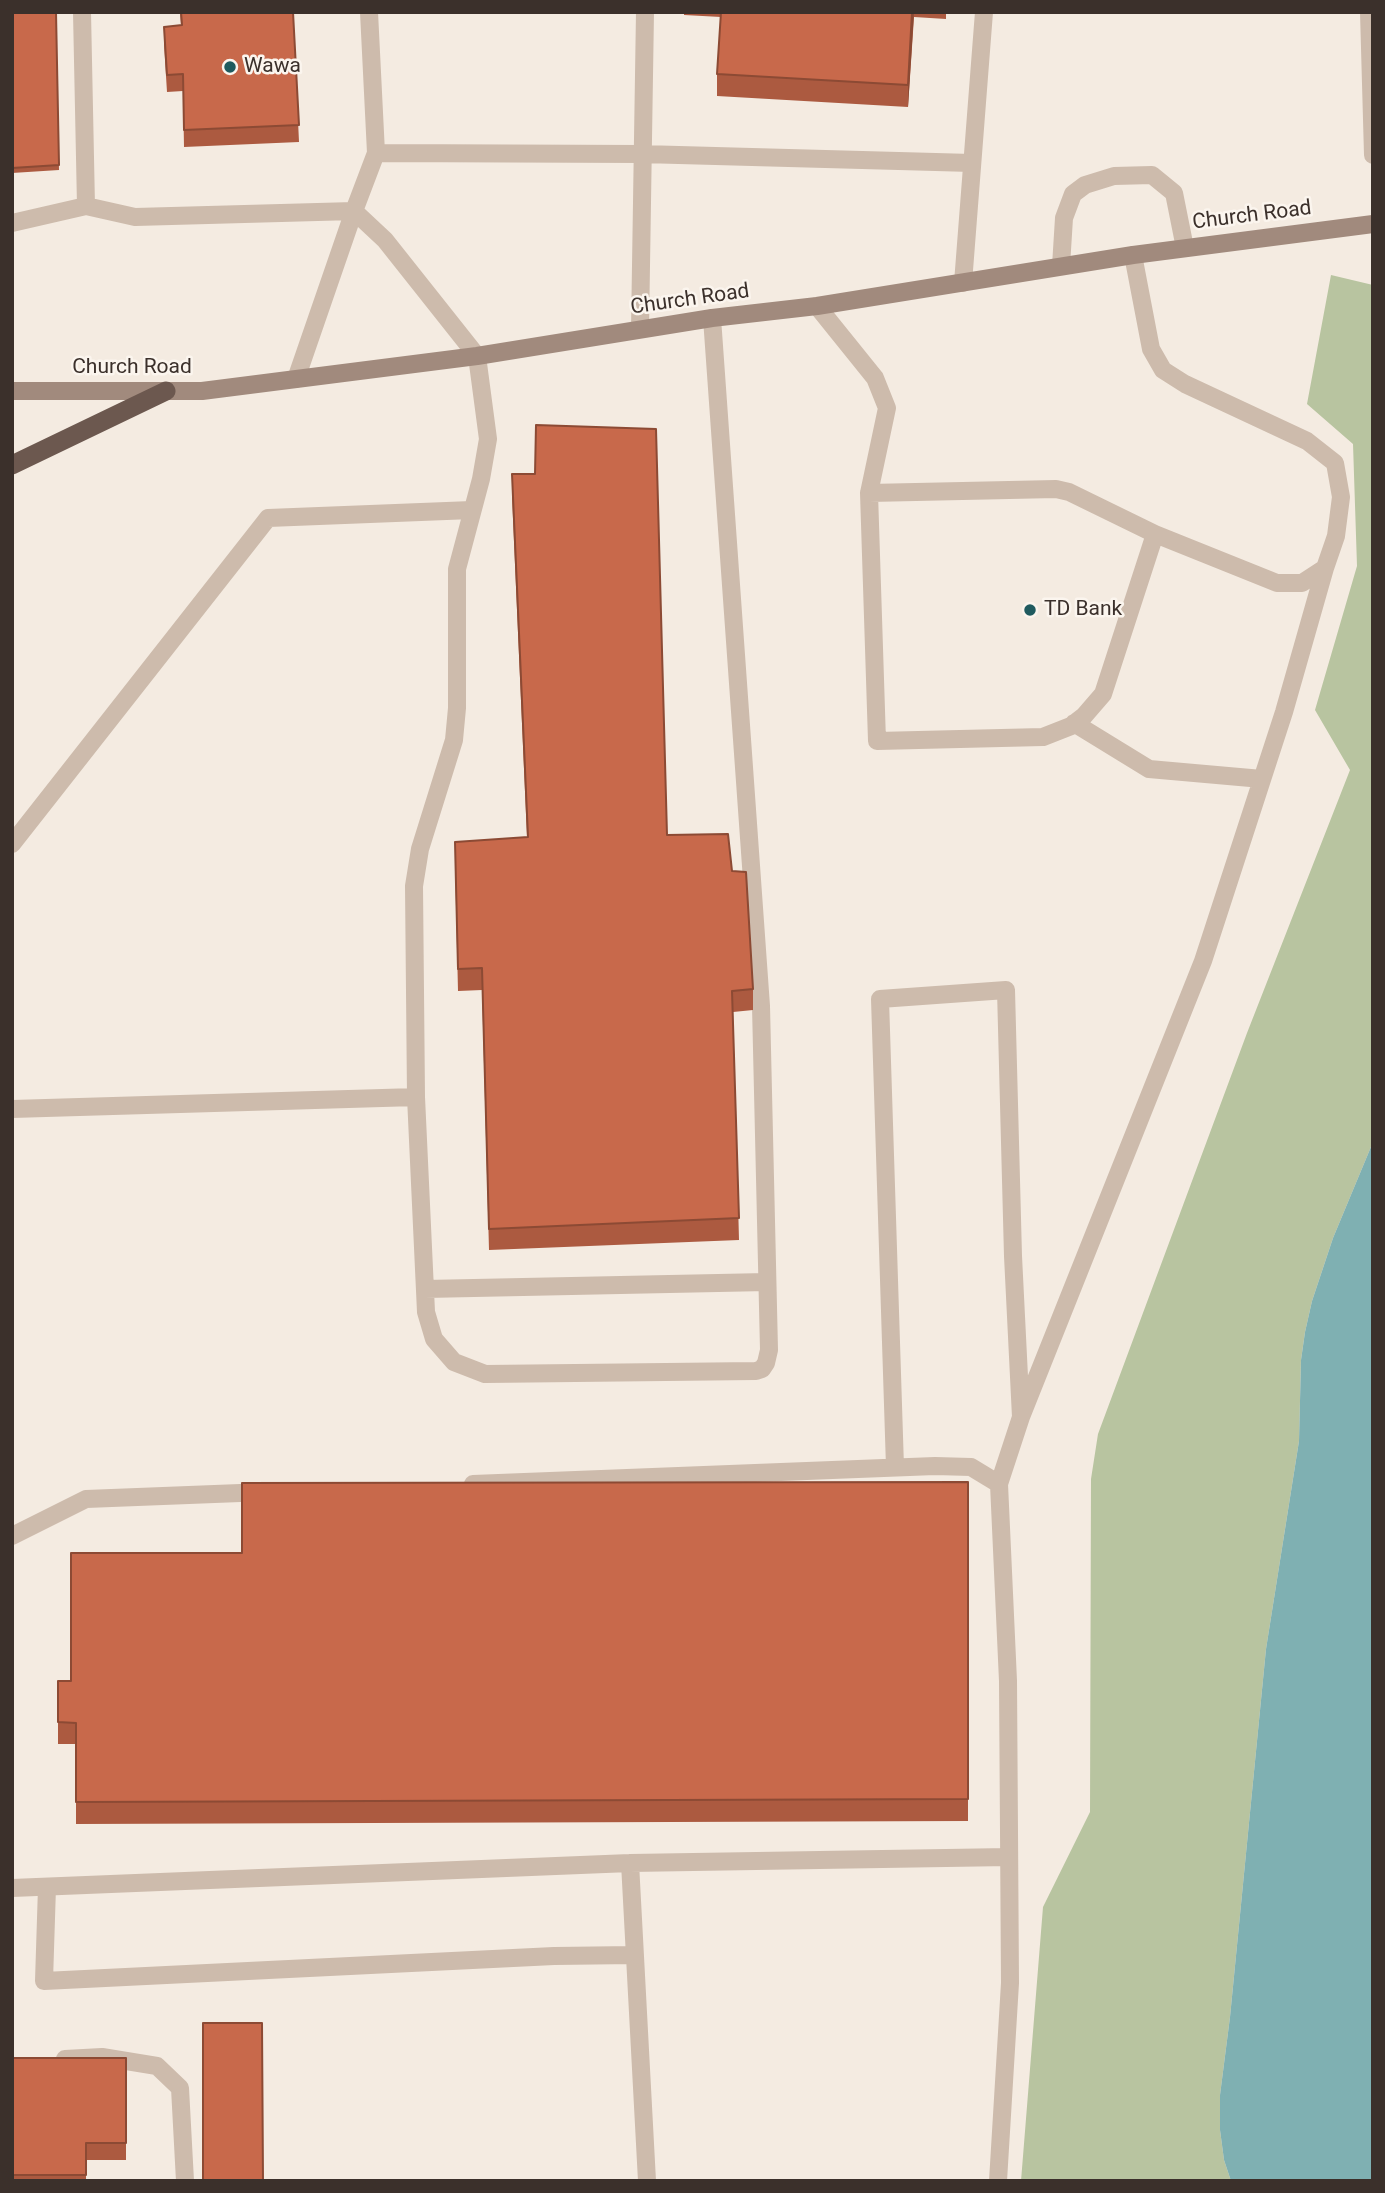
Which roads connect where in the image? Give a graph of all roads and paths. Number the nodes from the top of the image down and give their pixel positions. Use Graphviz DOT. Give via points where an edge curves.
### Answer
graph roads {
  1 [pos="82,12"];
  2 [pos="369,12"];
  3 [pos="645,12"];
  4 [pos="984,12"];
  5 [pos="1369,12"];
  6 [pos="376,153"];
  7 [pos="642,154"];
  8 [pos="1373,155"];
  9 [pos="972,163"];
  10 [pos="86,206"];
  11 [pos="354,211"];
  12 [pos="12,223"];
  13 [pos="1373,224"];
  14 [pos="1185,248"];
  15 [pos="1133,254"];
  16 [pos="1061,266"];
  17 [pos="964,283"];
  18 [pos="817,306"];
  19 [pos="712,318"];
  20 [pos="640,330"];
  21 [pos="477,356"];
  22 [pos="296,379"];
  23 [pos="12,391"];
  24 [pos="166,391"];
  25 [pos="12,465"];
  26 [pos="869,493"];
  27 [pos="472,510"];
  28 [pos="1155,534"];
  29 [pos="1325,568"];
  30 [pos="1074,723"];
  31 [pos="1262,779"];
  32 [pos="12,844"];
  33 [pos="416,1097"];
  34 [pos="12,1110"];
  35 [pos="768,1282"];
  36 [pos="425,1289"];
  37 [pos="1021,1417"];
  38 [pos="895,1467"];
  39 [pos="999,1484"];
  40 [pos="451,1485"];
  41 [pos="284,1491"];
  42 [pos="12,1536"];
  43 [pos="1009,1857"];
  44 [pos="630,1863"];
  45 [pos="47,1887"];
  46 [pos="12,1888"];
  47 [pos="634,1955"];
  48 [pos="51,2059"];
  49 [pos="186,2181"];
  50 [pos="647,2181"];
  51 [pos="998,2181"];
  1 -- 10 [label="street"];
  2 -- 6 [label="street"];
  3 -- 7 [label="street"];
  4 -- 9 [label="street"];
  5 -- 8 [label="street"];
  6 -- 7 [label="street"];
  6 -- 11 [label="street"];
  7 -- 9 [label="street"];
  7 -- 20 [label="street"];
  9 -- 17 [label="street"];
  10 -- 11 [label="street" via="135,217"];
  10 -- 12 [label="street"];
  11 -- 21 [label="street" via="385,240"];
  11 -- 22 [label="street"];
  13 -- 14 [label="main road, Church Road"];
  14 -- 15 [label="main road, Church Road"];
  14 -- 16 [label="street" via="1174,193 1152,175 1114,176 1073,194 1064,218"];
  15 -- 16 [label="main road, Church Road"];
  15 -- 29 [label="street" via="1151,349 1163,370 1307,441 1335,463 1341,497 1336,536"];
  16 -- 17 [label="main road, Church Road"];
  17 -- 18 [label="main road, Church Road"];
  18 -- 19 [label="main road, Church Road"];
  18 -- 26 [label="street" via="875,378 887,408"];
  19 -- 20 [label="main road, Church Road"];
  19 -- 35 [label="street" via="761,1006"];
  20 -- 21 [label="main road, Church Road"];
  21 -- 22 [label="main road, Church Road"];
  21 -- 27 [label="street" via="488,439"];
  22 -- 24 [label="main road, Church Road"];
  23 -- 24 [label="main road, Church Road"];
  24 -- 25 [label="highway"];
  26 -- 28 [label="street" via="1056,489"];
  26 -- 30 [label="street" via="877,741 1044,737"];
  27 -- 32 [label="street" via="268,519"];
  27 -- 33 [label="street" via="457,569 454,740 419,849 414,886"];
  28 -- 29 [label="street" via="1277,583 1302,583"];
  28 -- 30 [label="street" via="1103,694"];
  29 -- 31 [label="street"];
  30 -- 31 [label="street" via="1149,769"];
  31 -- 37 [label="street" via="1203,961"];
  33 -- 34 [label="street"];
  33 -- 36 [label="street"];
  35 -- 36 [label="street"];
  35 -- 36 [label="street" via="769,1350 766,1363 756,1371 485,1374 454,1362 434,1339"];
  37 -- 38 [label="street" via="1006,990 880,999"];
  37 -- 39 [label="street"];
  38 -- 39 [label="street" via="971,1467"];
  38 -- 40 [label="street"];
  39 -- 43 [label="street" via="1008,1681"];
  41 -- 42 [label="street" via="86,1499"];
  43 -- 44 [label="street"];
  43 -- 51 [label="street" via="1010,1983"];
  44 -- 45 [label="street"];
  44 -- 47 [label="street"];
  45 -- 46 [label="street"];
  45 -- 47 [label="street" via="44,1981"];
  47 -- 50 [label="street"];
  48 -- 49 [label="street" via="102,2057 157,2066 180,2088"];
}
